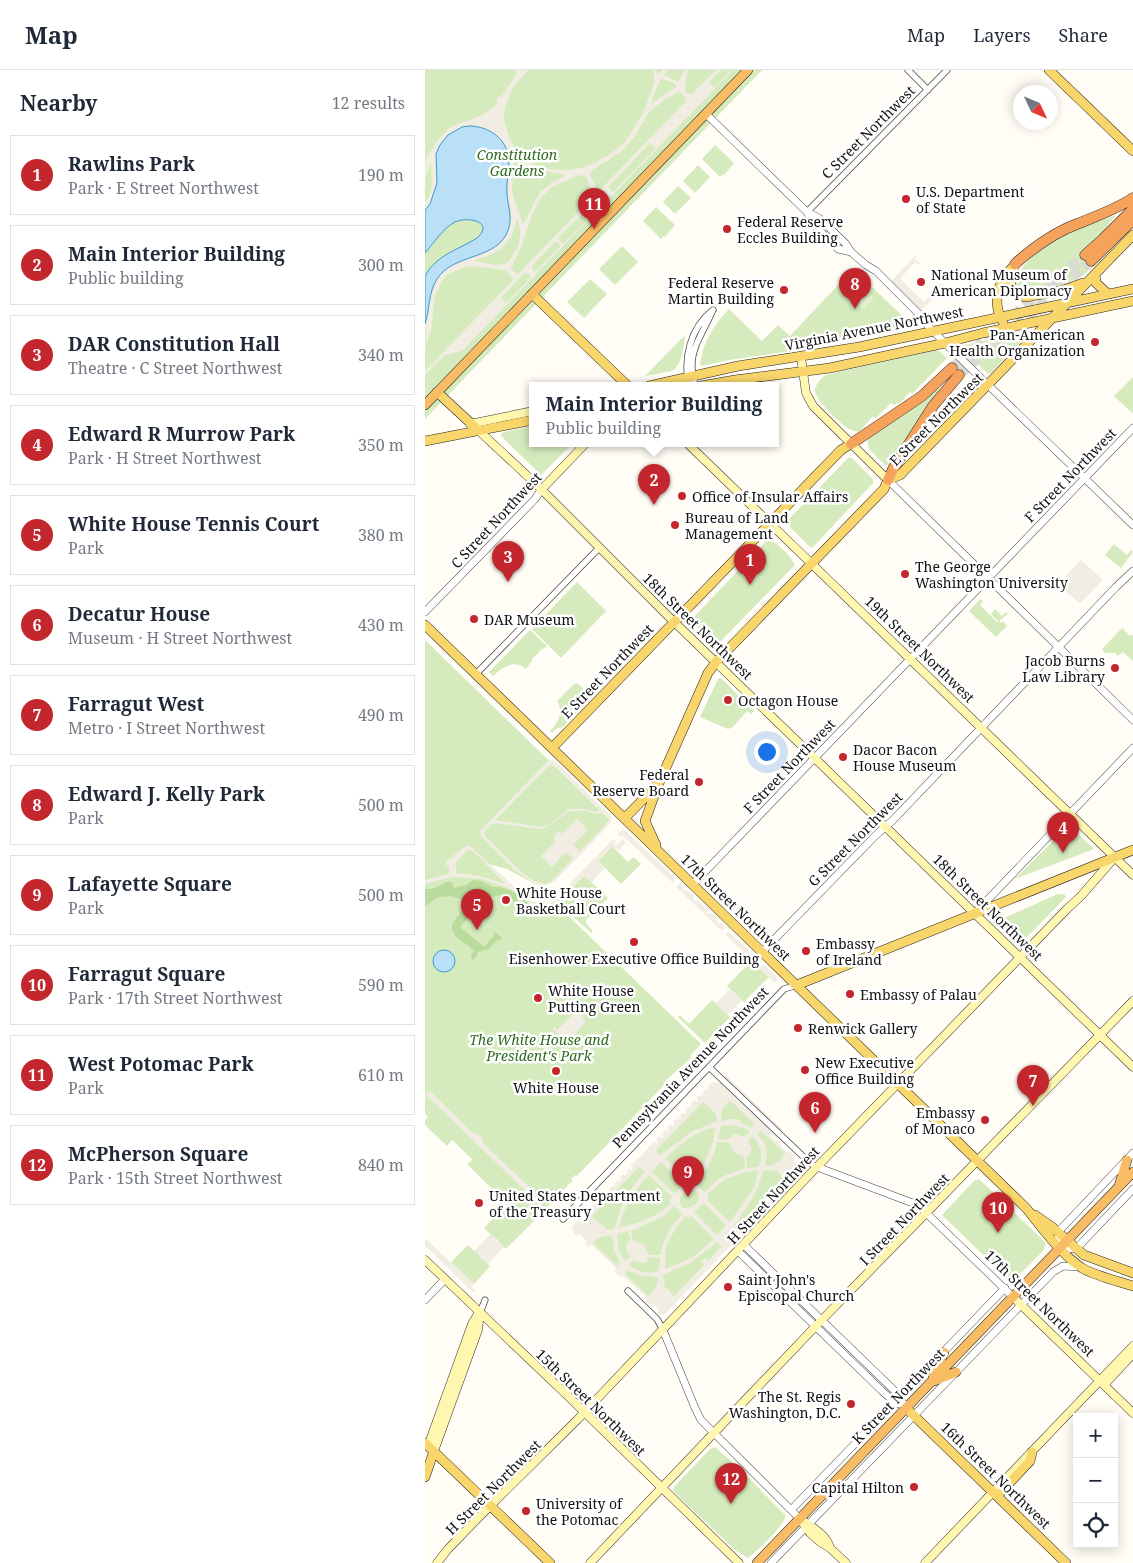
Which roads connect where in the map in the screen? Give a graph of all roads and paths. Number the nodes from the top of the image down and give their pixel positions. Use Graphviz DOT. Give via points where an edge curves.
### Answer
graph roads {
  1 [pos="748,70"];
  2 [pos="908,70"];
  3 [pos="947,70"];
  4 [pos="1049,70"];
  5 [pos="928,90"];
  6 [pos="706,114"];
  7 [pos="1133,150"];
  8 [pos="1133,198"];
  9 [pos="1133,209"];
  10 [pos="807,212"];
  11 [pos="1133,220"];
  12 [pos="1133,235"];
  13 [pos="1015,264"];
  14 [pos="1095,274"];
  15 [pos="1088,281"];
  16 [pos="1131,288"];
  17 [pos="1107,293"];
  18 [pos="532,294"];
  19 [pos="1133,301"];
  20 [pos="1068,302"];
  21 [pos="1001,317"];
  22 [pos="1053,318"];
  23 [pos="1007,328"];
  24 [pos="934,332"];
  25 [pos="945,343"];
  26 [pos="801,357"];
  27 [pos="802,372"];
  28 [pos="690,380"];
  29 [pos="624,382"];
  30 [pos="676,382"];
  31 [pos="725,382"];
  32 [pos="989,385"];
  33 [pos="437,392"];
  34 [pos="425,405"];
  35 [pos="529,412"];
  36 [pos="529,421"];
  37 [pos="470,424"];
  38 [pos="1133,428"];
  39 [pos="478,430"];
  40 [pos="425,441"];
  41 [pos="851,444"];
  42 [pos="582,447"];
  43 [pos="691,447"];
  44 [pos="1085,478"];
  45 [pos="888,480"];
  46 [pos="541,490"];
  47 [pos="770,523"];
  48 [pos="1133,525"];
  49 [pos="599,548"];
  50 [pos="811,564"];
  51 [pos="1133,572"];
  52 [pos="989,578"];
  53 [pos="425,612"];
  54 [pos="674,622"];
  55 [pos="425,625"];
  56 [pos="1059,646"];
  57 [pos="910,659"];
  58 [pos="716,662"];
  59 [pos="476,674"];
  60 [pos="1133,720"];
  61 [pos="981,727"];
  62 [pos="552,748"];
  63 [pos="1133,748"];
  64 [pos="815,758"];
  65 [pos="659,783"];
  66 [pos="1070,813"];
  67 [pos="625,818"];
  68 [pos="885,827"];
  69 [pos="1133,850"];
  70 [pos="661,854"];
  71 [pos="1115,857"];
  72 [pos="1133,875"];
  73 [pos="693,884"];
  74 [pos="975,913"];
  75 [pos="763,952"];
  76 [pos="1020,957"];
  77 [pos="797,986"];
  78 [pos="1133,1001"];
  79 [pos="1100,1035"];
  80 [pos="709,1067"];
  81 [pos="1133,1067"];
  82 [pos="898,1084"];
  83 [pos="1130,1156"];
  84 [pos="977,1161"];
  85 [pos="817,1167"];
  86 [pos="1133,1172"];
  87 [pos="1118,1188"];
  88 [pos="1133,1189"];
  89 [pos="1027,1209"];
  90 [pos="927,1213"];
  91 [pos="563,1219"];
  92 [pos="1058,1232"];
  93 [pos="1067,1241"];
  94 [pos="744,1245"];
  95 [pos="1060,1248"];
  96 [pos="1076,1249"];
  97 [pos="738,1251"];
  98 [pos="425,1260"];
  99 [pos="1081,1267"];
  100 [pos="1133,1273"];
  101 [pos="445,1279"];
  102 [pos="1133,1286"];
  103 [pos="1005,1288"];
  104 [pos="627,1292"];
  105 [pos="1013,1296"];
  106 [pos="425,1300"];
  107 [pos="485,1300"];
  108 [pos="1021,1304"];
  109 [pos="479,1313"];
  110 [pos="822,1320"];
  111 [pos="816,1326"];
  112 [pos="663,1330"];
  113 [pos="1133,1346"];
  114 [pos="944,1352"];
  115 [pos="956,1372"];
  116 [pos="931,1382"];
  117 [pos="1102,1383"];
  118 [pos="898,1400"];
  119 [pos="906,1408"];
  120 [pos="584,1412"];
  121 [pos="1133,1413"];
  122 [pos="914,1416"];
  123 [pos="714,1434"];
  124 [pos="428,1449"];
  125 [pos="1032,1452"];
  126 [pos="425,1478"];
  127 [pos="662,1488"];
  128 [pos="995,1494"];
  129 [pos="491,1505"];
  130 [pos="791,1510"];
  131 [pos="799,1518"];
  132 [pos="807,1526"];
  133 [pos="448,1549"];
  134 [pos="432,1563"];
  135 [pos="437,1563"];
  136 [pos="550,1563"];
  137 [pos="590,1563"];
  138 [pos="739,1563"];
  139 [pos="757,1563"];
  140 [pos="771,1563"];
  141 [pos="846,1563"];
  142 [pos="926,1563"];
  143 [pos="1066,1563"];
  1 -- 6 [label="highway"];
  2 -- 5 [label="street"];
  3 -- 5 [label="street, C Street Northwest"];
  4 -- 7 [label="main road"];
  5 -- 10 [label="street, C Street Northwest"];
  6 -- 10 [label="street"];
  6 -- 18 [label="highway"];
  8 -- 13 [label="highway" via="1053,235"];
  9 -- 11 [label="highway" via="1088,258"];
  10 -- 24 [label="street" via="819,218 851,252 876,271"];
  12 -- 14 [label="main road, E Street Northwest"];
  13 -- 15 [label="main road" via="1010,284 1014,292 1023,297 1065,290"];
  13 -- 21 [label="main road" via="999,288 997,301"];
  14 -- 15 [label="main road, E Street Northwest"];
  14 -- 17 [label="main road" via="1096,283"];
  15 -- 20 [label="main road, E Street Northwest"];
  16 -- 17 [label="main road, Virginia Avenue Northwest"];
  17 -- 20 [label="main road, Virginia Avenue Northwest"];
  18 -- 29 [label="main road"];
  18 -- 33 [label="highway"];
  19 -- 22 [label="main road, Virginia Avenue Northwest"];
  20 -- 21 [label="main road, Virginia Avenue Northwest"];
  20 -- 22 [label="main road, E Street Northwest"];
  21 -- 23 [label="main road"];
  21 -- 24 [label="main road, Virginia Avenue Northwest"];
  22 -- 23 [label="main road, Virginia Avenue Northwest"];
  22 -- 32 [label="main road, E Street Northwest"];
  23 -- 25 [label="main road, Virginia Avenue Northwest"];
  24 -- 25 [label="street"];
  24 -- 26 [label="main road, Virginia Avenue Northwest"];
  25 -- 27 [label="main road, Virginia Avenue Northwest"];
  25 -- 32 [label="street"];
  26 -- 27 [label="main road"];
  26 -- 28 [label="main road, Virginia Avenue Northwest" via="754,363"];
  27 -- 31 [label="main road, Virginia Avenue Northwest"];
  27 -- 41 [label="main road" via="806,393 813,406"];
  28 -- 28 [label="street" via="696,347 713,310 703,318 692,341 686,364"];
  28 -- 30 [label="main road, Virginia Avenue Northwest"];
  32 -- 44 [label="street"];
  32 -- 45 [label="main road, E Street Northwest" via="900,476"];
  33 -- 34 [label="highway"];
  33 -- 37 [label="main road, 18th Street Northwest"];
  35 -- 37 [label="main road"];
  36 -- 39 [label="main road"];
  37 -- 39 [label="main road, 18th Street Northwest"];
  38 -- 44 [label="street, F Street Northwest"];
  39 -- 40 [label="main road"];
  39 -- 46 [label="main road, 18th Street Northwest"];
  41 -- 45 [label="main road"];
  41 -- 45 [label="highway" via="956,371"];
  41 -- 47 [label="main road, E Street Northwest" via="841,450"];
  42 -- 46 [label="main road, C Street Northwest"];
  43 -- 47 [label="main road, 19th Street Northwest"];
  44 -- 48 [label="street"];
  44 -- 52 [label="street, F Street Northwest"];
  45 -- 50 [label="main road, E Street Northwest" via="884,489"];
  45 -- 52 [label="street"];
  46 -- 49 [label="main road, 18th Street Northwest"];
  46 -- 53 [label="street, C Street Northwest"];
  47 -- 50 [label="main road, 19th Street Northwest"];
  47 -- 54 [label="main road, E Street Northwest"];
  49 -- 54 [label="main road, 18th Street Northwest"];
  49 -- 59 [label="street"];
  50 -- 57 [label="main road, 19th Street Northwest"];
  50 -- 58 [label="main road, E Street Northwest"];
  51 -- 56 [label="street, G Street Northwest"];
  52 -- 56 [label="street"];
  52 -- 57 [label="street, F Street Northwest"];
  54 -- 58 [label="main road, 18th Street Northwest"];
  54 -- 62 [label="main road, E Street Northwest"];
  55 -- 59 [label="main road, 17th Street Northwest"];
  56 -- 60 [label="street"];
  56 -- 61 [label="street, G Street Northwest"];
  57 -- 61 [label="main road, 19th Street Northwest"];
  57 -- 64 [label="street, F Street Northwest"];
  58 -- 64 [label="main road, 18th Street Northwest"];
  58 -- 65 [label="main road, E Street Northwest" via="708,673"];
  59 -- 62 [label="main road, 17th Street Northwest"];
  61 -- 66 [label="main road, 19th Street Northwest"];
  61 -- 68 [label="street, G Street Northwest"];
  62 -- 67 [label="main road, 17th Street Northwest"];
  63 -- 66 [label="street"];
  64 -- 68 [label="main road, 18th Street Northwest"];
  64 -- 73 [label="street, F Street Northwest"];
  65 -- 67 [label="main road"];
  65 -- 70 [label="main road, E Street Northwest" via="645,821"];
  66 -- 71 [label="main road, 19th Street Northwest"];
  66 -- 74 [label="street"];
  67 -- 70 [label="main road, 17th Street Northwest"];
  68 -- 74 [label="main road, 18th Street Northwest"];
  68 -- 75 [label="street, G Street Northwest"];
  69 -- 71 [label="main road, Pennsylvania Avenue Northwest"];
  70 -- 73 [label="main road, 17th Street Northwest"];
  71 -- 72 [label="main road, 19th Street Northwest"];
  71 -- 74 [label="main road, Pennsylvania Avenue Northwest"];
  71 -- 76 [label="main road, H Street Northwest"];
  73 -- 75 [label="main road, 17th Street Northwest"];
  74 -- 76 [label="main road, 18th Street Northwest"];
  74 -- 77 [label="main road, Pennsylvania Avenue Northwest"];
  75 -- 77 [label="main road, 17th Street Northwest"];
  76 -- 79 [label="main road, 18th Street Northwest"];
  76 -- 82 [label="main road, H Street Northwest"];
  77 -- 80 [label="street, Pennsylvania Avenue Northwest" via="784,989"];
  77 -- 82 [label="main road, 17th Street Northwest"];
  78 -- 79 [label="main road, I Street Northwest"];
  79 -- 81 [label="main road, 18th Street Northwest"];
  79 -- 84 [label="main road, I Street Northwest"];
  80 -- 85 [label="street" via="810,1164"];
  80 -- 91 [label="street, Pennsylvania Avenue Northwest"];
  82 -- 84 [label="main road, 17th Street Northwest"];
  82 -- 85 [label="main road, H Street Northwest"];
  83 -- 87 [label="highway"];
  83 -- 92 [label="street"];
  84 -- 89 [label="main road, 17th Street Northwest"];
  84 -- 90 [label="main road, I Street Northwest"];
  85 -- 90 [label="street, 17th Street Northwest" via="915,1203"];
  85 -- 94 [label="main road, H Street Northwest"];
  86 -- 87 [label="highway, K Street Northwest"];
  87 -- 93 [label="highway, K Street Northwest"];
  88 -- 96 [label="street"];
  89 -- 92 [label="main road, 17th Street Northwest"];
  89 -- 95 [label="main road, 17th Street Northwest"];
  90 -- 103 [label="street, 17th Street Northwest"];
  90 -- 110 [label="main road, I Street Northwest"];
  92 -- 93 [label="main road, 17th Street Northwest"];
  92 -- 95 [label="street"];
  93 -- 95 [label="highway, K Street Northwest"];
  93 -- 96 [label="main road, 17th Street Northwest"];
  94 -- 97 [label="main road, H Street Northwest"];
  94 -- 110 [label="street, 16th Street Northwest"];
  95 -- 96 [label="street"];
  95 -- 99 [label="main road, 17th Street Northwest"];
  95 -- 105 [label="highway, K Street Northwest"];
  96 -- 100 [label="main road, 17th Street Northwest" via="1088,1257"];
  97 -- 111 [label="street, 16th Street Northwest"];
  97 -- 112 [label="main road, H Street Northwest"];
  98 -- 101 [label="main road, 15th Street Northwest"];
  99 -- 102 [label="main road"];
  99 -- 108 [label="street, K Street Northwest" via="1056,1269"];
  101 -- 106 [label="street"];
  101 -- 109 [label="main road, 15th Street Northwest"];
  103 -- 105 [label="street, 17th Street Northwest"];
  103 -- 114 [label="street, K Street Northwest"];
  104 -- 112 [label="street" via="657,1319"];
  105 -- 108 [label="main road, 17th Street Northwest"];
  105 -- 116 [label="highway, K Street Northwest"];
  107 -- 109 [label="street"];
  108 -- 115 [label="street, K Street Northwest"];
  108 -- 117 [label="main road, 17th Street Northwest"];
  109 -- 120 [label="main road, 15th Street Northwest"];
  109 -- 124 [label="main road" via="472,1324"];
  110 -- 111 [label="main road, I Street Northwest"];
  110 -- 118 [label="street, 16th Street Northwest" via="897,1393"];
  111 -- 118 [label="street, 16th Street Northwest" via="882,1391"];
  111 -- 123 [label="main road, I Street Northwest"];
  112 -- 120 [label="main road, H Street Northwest"];
  112 -- 123 [label="street" via="699,1416"];
  113 -- 117 [label="main road"];
  114 -- 116 [label="highway"];
  114 -- 118 [label="street, K Street Northwest"];
  115 -- 116 [label="highway"];
  115 -- 122 [label="street, K Street Northwest"];
  116 -- 119 [label="highway, K Street Northwest"];
  117 -- 121 [label="main road, 17th Street Northwest"];
  117 -- 125 [label="main road"];
  118 -- 119 [label="street, 16th Street Northwest"];
  118 -- 130 [label="street, K Street Northwest"];
  119 -- 122 [label="main road, 16th Street Northwest"];
  119 -- 131 [label="highway, K Street Northwest"];
  120 -- 127 [label="main road, 15th Street Northwest"];
  120 -- 129 [label="main road, H Street Northwest"];
  122 -- 128 [label="main road, 16th Street Northwest"];
  122 -- 132 [label="street, K Street Northwest"];
  123 -- 127 [label="main road, I Street Northwest"];
  123 -- 130 [label="street"];
  124 -- 126 [label="main road"];
  124 -- 129 [label="main road"];
  125 -- 128 [label="main road" via="1030,1461"];
  127 -- 137 [label="main road, I Street Northwest"];
  127 -- 138 [label="main road, 15th Street Northwest"];
  128 -- 142 [label="main road"];
  128 -- 143 [label="main road, 16th Street Northwest"];
  129 -- 133 [label="main road, H Street Northwest"];
  129 -- 136 [label="main road"];
  130 -- 131 [label="street"];
  131 -- 132 [label="main road"];
  131 -- 139 [label="highway, K Street Northwest"];
  132 -- 140 [label="street, K Street Northwest"];
  132 -- 141 [label="main road" via="820,1542"];
  133 -- 134 [label="main road, H Street Northwest"];
  133 -- 135 [label="main road, H Street Northwest"];
}
